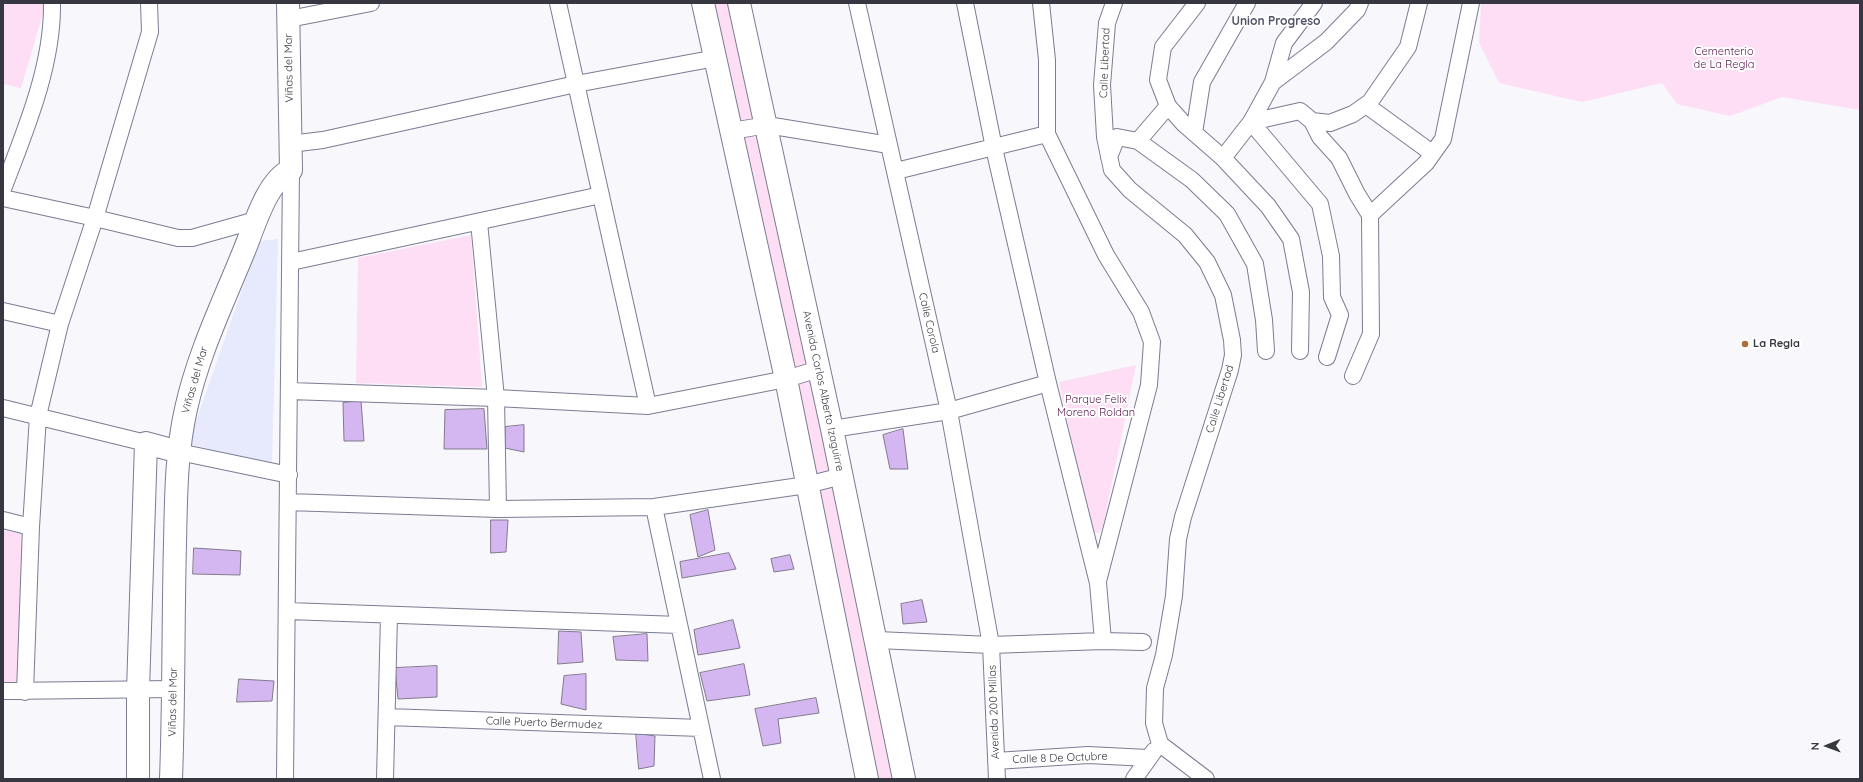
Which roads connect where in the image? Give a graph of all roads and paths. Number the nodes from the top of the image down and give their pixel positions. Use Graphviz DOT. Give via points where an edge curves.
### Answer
graph roads {
  1 [pos="52,3"];
  2 [pos="150,3"];
  3 [pos="371,3"];
  4 [pos="558,3"];
  5 [pos="703,3"];
  6 [pos="739,3"];
  7 [pos="857,3"];
  8 [pos="965,3"];
  9 [pos="1041,3"];
  10 [pos="1114,3"];
  11 [pos="1197,3"];
  12 [pos="1247,3"];
  13 [pos="1314,3"];
  14 [pos="1360,3"];
  15 [pos="1419,3"];
  16 [pos="1471,3"];
  17 [pos="288,11"];
  18 [pos="716,58"];
  19 [pos="1273,82"];
  20 [pos="576,84"];
  21 [pos="1366,105"];
  22 [pos="1168,106"];
  23 [pos="1312,121"];
  24 [pos="1251,122"];
  25 [pos="767,124"];
  26 [pos="732,131"];
  27 [pos="1194,133"];
  28 [pos="1047,134"];
  29 [pos="1138,140"];
  30 [pos="290,144"];
  31 [pos="890,145"];
  32 [pos="994,148"];
  33 [pos="1432,153"];
  34 [pos="1109,157"];
  35 [pos="1223,158"];
  36 [pos="291,170"];
  37 [pos="896,171"];
  38 [pos="3,189"];
  39 [pos="601,195"];
  40 [pos="3,198"];
  41 [pos="1370,215"];
  42 [pos="95,218"];
  43 [pos="256,220"];
  44 [pos="478,222"];
  45 [pos="291,262"];
  46 [pos="3,311"];
  47 [pos="60,324"];
  48 [pos="1266,351"];
  49 [pos="1300,351"];
  50 [pos="1327,357"];
  51 [pos="819,369"];
  52 [pos="1353,376"];
  53 [pos="786,378"];
  54 [pos="1048,383"];
  55 [pos="290,391"];
  56 [pos="496,398"];
  57 [pos="648,406"];
  58 [pos="3,408"];
  59 [pos="949,411"];
  60 [pos="38,416"];
  61 [pos="832,429"];
  62 [pos="146,443"];
  63 [pos="179,452"];
  64 [pos="289,475"];
  65 [pos="842,476"];
  66 [pos="807,485"];
  67 [pos="288,502"];
  68 [pos="654,507"];
  69 [pos="498,509"];
  70 [pos="3,520"];
  71 [pos="31,527"];
  72 [pos="1098,583"];
  73 [pos="288,611"];
  74 [pos="389,615"];
  75 [pos="679,625"];
  76 [pos="877,640"];
  77 [pos="1103,641"];
  78 [pos="1143,642"];
  79 [pos="991,645"];
  80 [pos="173,689"];
  81 [pos="138,690"];
  82 [pos="3,692"];
  83 [pos="25,692"];
  84 [pos="387,717"];
  85 [pos="701,728"];
  86 [pos="1160,744"];
  87 [pos="1148,758"];
  88 [pos="996,761"];
  89 [pos="138,779"];
  90 [pos="171,779"];
  91 [pos="285,779"];
  92 [pos="385,779"];
  93 [pos="712,779"];
  94 [pos="867,779"];
  95 [pos="904,779"];
  96 [pos="997,779"];
  97 [pos="1134,779"];
  98 [pos="1206,779"];
  1 -- 38 [label="street" via="52,28 33,110"];
  2 -- 42 [label="street" via="150,32"];
  3 -- 17 [label="street"];
  4 -- 20 [label="street"];
  5 -- 18 [label="main road"];
  6 -- 25 [label="main road, Avenida Carlos Alberto Izaguirre"];
  7 -- 31 [label="street, Calle Corola"];
  8 -- 32 [label="street"];
  9 -- 28 [label="street" via="1047,60"];
  10 -- 34 [label="street, Calle Libertad" via="1107,23 1102,85"];
  11 -- 22 [label="street" via="1163,47 1158,80"];
  12 -- 27 [label="street" via="1202,82"];
  13 -- 19 [label="street" via="1284,43"];
  14 -- 19 [label="street" via="1357,10 1326,42"];
  15 -- 21 [label="street" via="1408,47"];
  16 -- 33 [label="street" via="1443,139"];
  17 -- 30 [label="main road, Viñas del Mar"];
  18 -- 20 [label="street"];
  18 -- 26 [label="main road"];
  19 -- 24 [label="street"];
  20 -- 30 [label="street" via="323,140"];
  20 -- 39 [label="street"];
  21 -- 23 [label="street" via="1353,114 1330,123"];
  21 -- 33 [label="street"];
  22 -- 27 [label="street"];
  22 -- 29 [label="street"];
  23 -- 24 [label="street" via="1300,111"];
  23 -- 41 [label="street" via="1320,137 1339,158"];
  24 -- 35 [label="street"];
  24 -- 50 [label="street" via="1320,204 1331,256 1332,297 1340,315"];
  25 -- 26 [label="street"];
  25 -- 31 [label="street"];
  25 -- 51 [label="main road, Avenida Carlos Alberto Izaguirre"];
  26 -- 53 [label="main road"];
  27 -- 35 [label="street"];
  28 -- 32 [label="street"];
  28 -- 72 [label="street" via="1106,255 1141,312 1152,342 1149,385"];
  29 -- 34 [label="street" via="1117,137"];
  29 -- 48 [label="street" via="1192,180 1227,214 1254,264 1264,320"];
  30 -- 36 [label="main road, Viñas del Mar"];
  31 -- 37 [label="street, Calle Corola"];
  32 -- 37 [label="street"];
  32 -- 54 [label="street"];
  33 -- 41 [label="street" via="1426,163"];
  34 -- 86 [label="street, Calle Libertad" via="1112,170 1130,190 1185,235 1207,262 1223,295 1232,340 1230,370 1178,539 1174,596 1164,655 1155,688 1154,723"];
  35 -- 49 [label="street" via="1268,206 1291,239 1301,292"];
  36 -- 43 [label="main road, Viñas del Mar" via="273,184"];
  36 -- 45 [label="street"];
  37 -- 59 [label="street, Calle Corola"];
  39 -- 44 [label="street"];
  39 -- 57 [label="street"];
  40 -- 42 [label="street"];
  41 -- 52 [label="street" via="1371,334"];
  42 -- 43 [label="street" via="178,238 192,238"];
  42 -- 47 [label="street"];
  43 -- 63 [label="main road, Viñas del Mar" via="205,346 186,409"];
  44 -- 45 [label="street"];
  44 -- 56 [label="street"];
  45 -- 55 [label="street"];
  46 -- 47 [label="street"];
  47 -- 60 [label="street"];
  51 -- 53 [label="street"];
  51 -- 61 [label="main road, Avenida Carlos Alberto Izaguirre"];
  53 -- 57 [label="street"];
  53 -- 66 [label="main road"];
  54 -- 59 [label="street"];
  54 -- 72 [label="street"];
  55 -- 56 [label="street"];
  55 -- 64 [label="street"];
  56 -- 57 [label="street"];
  56 -- 69 [label="street"];
  58 -- 60 [label="street"];
  59 -- 61 [label="street"];
  59 -- 79 [label="street, Calle Corola"];
  60 -- 62 [label="street"];
  60 -- 71 [label="street"];
  61 -- 65 [label="main road, Avenida Carlos Alberto Izaguirre"];
  62 -- 63 [label="main road"];
  62 -- 81 [label="main road"];
  63 -- 64 [label="street"];
  63 -- 80 [label="main road, Viñas del Mar" via="173,605"];
  64 -- 67 [label="street"];
  65 -- 66 [label="street"];
  65 -- 76 [label="main road, Avenida Carlos Alberto Izaguirre"];
  66 -- 68 [label="street"];
  66 -- 94 [label="main road"];
  67 -- 69 [label="street"];
  67 -- 73 [label="street"];
  68 -- 69 [label="street"];
  68 -- 75 [label="street"];
  70 -- 71 [label="street"];
  71 -- 83 [label="street"];
  72 -- 77 [label="street"];
  73 -- 74 [label="street"];
  73 -- 91 [label="street"];
  74 -- 75 [label="street"];
  74 -- 84 [label="street"];
  75 -- 85 [label="street"];
  76 -- 79 [label="street"];
  76 -- 95 [label="main road, Avenida Carlos Alberto Izaguirre"];
  77 -- 78 [label="street"];
  77 -- 79 [label="street"];
  79 -- 88 [label="street, Avenida 200 Millas"];
  80 -- 81 [label="street"];
  80 -- 90 [label="main road, Viñas del Mar"];
  81 -- 83 [label="street"];
  81 -- 89 [label="main road"];
  82 -- 83 [label="street"];
  84 -- 85 [label="street, Calle Puerto Bermudez"];
  84 -- 92 [label="street"];
  85 -- 93 [label="street"];
  86 -- 87 [label="street"];
  86 -- 98 [label="street"];
  87 -- 88 [label="street, Calle 8 De Octubre" via="1088,755"];
  87 -- 97 [label="street"];
  88 -- 96 [label="street, Avenida 200 Millas"];
}
